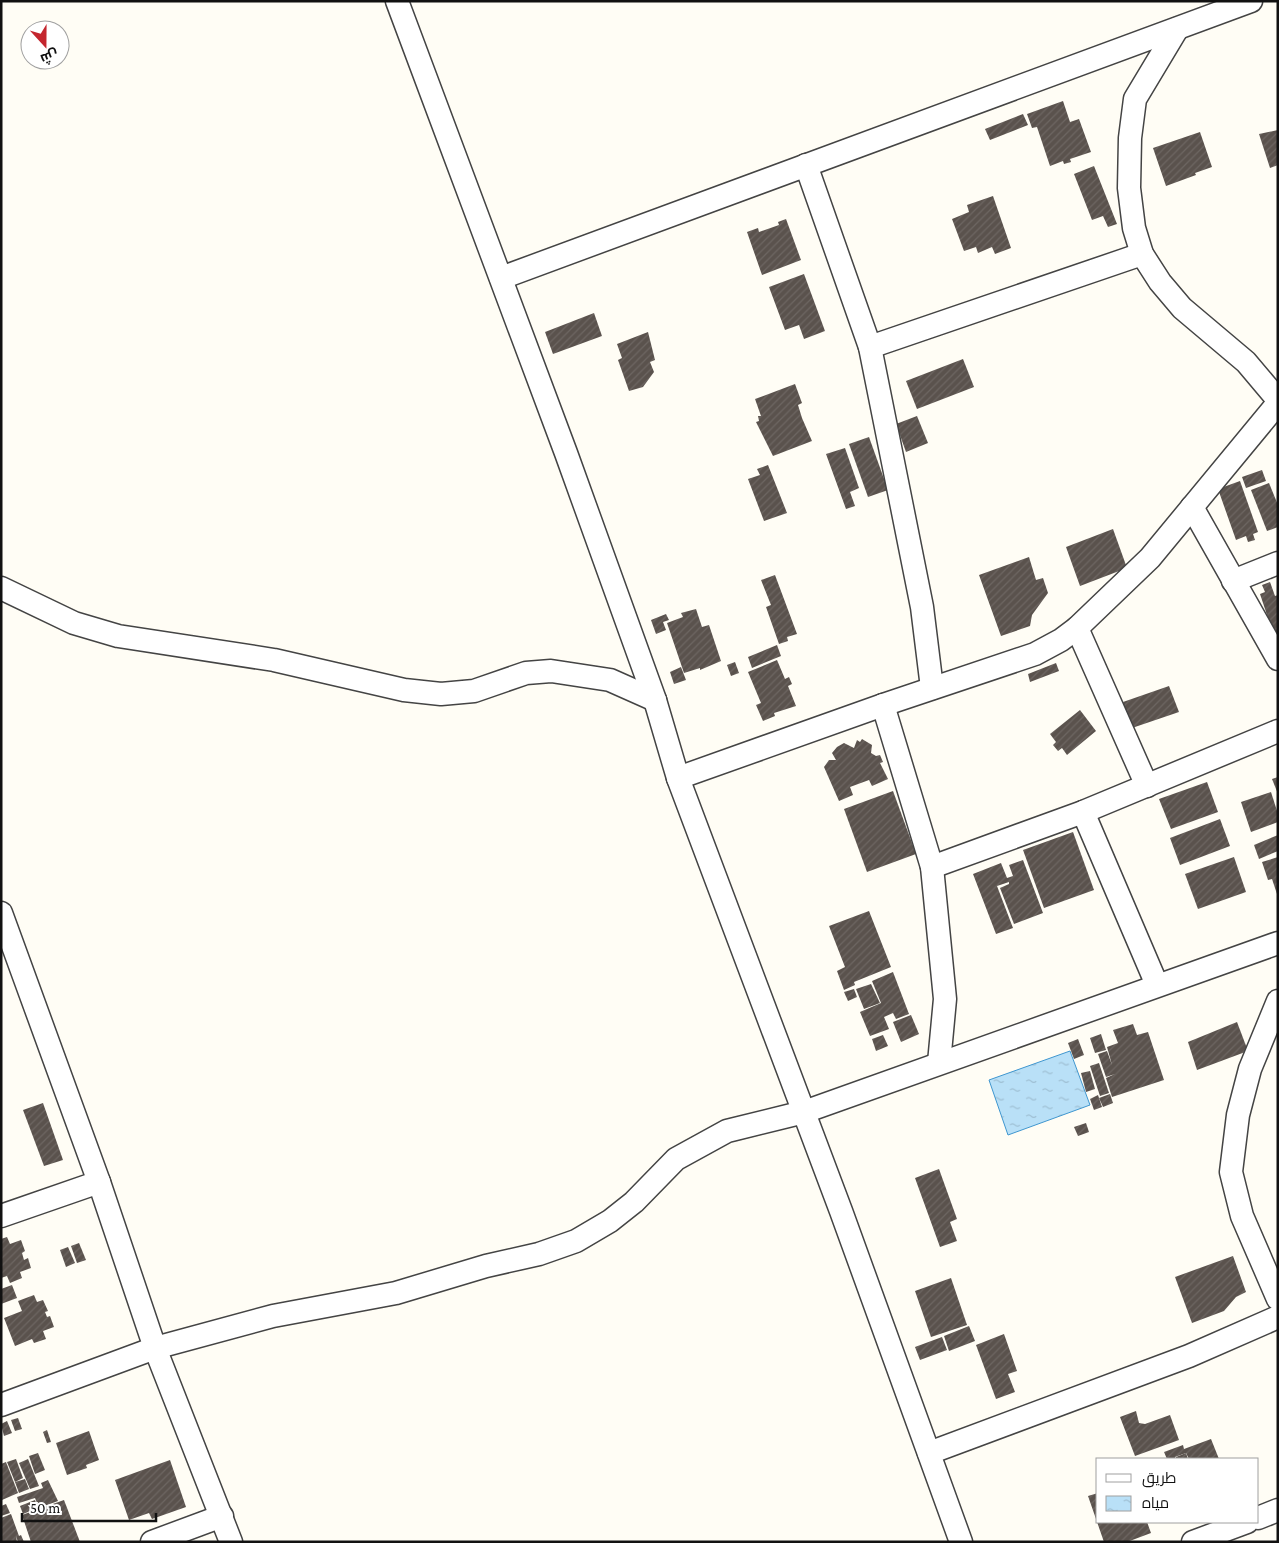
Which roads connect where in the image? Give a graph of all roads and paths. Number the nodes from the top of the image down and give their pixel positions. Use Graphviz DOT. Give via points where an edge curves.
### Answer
graph roads {
  1 [pos="397,1"];
  2 [pos="1251,1"];
  3 [pos="1177,29"];
  4 [pos="806,165"];
  5 [pos="1142,254"];
  6 [pos="501,278"];
  7 [pos="870,347"];
  8 [pos="1278,401"];
  9 [pos="1192,507"];
  10 [pos="1278,563"];
  11 [pos="1233,581"];
  12 [pos="1,588"];
  13 [pos="1077,628"];
  14 [pos="1278,659"];
  15 [pos="932,688"];
  16 [pos="655,700"];
  17 [pos="883,705"];
  18 [pos="1278,731"];
  19 [pos="678,778"];
  20 [pos="1147,786"];
  21 [pos="1083,812"];
  22 [pos="932,867"];
  23 [pos="1,913"];
  24 [pos="1278,944"];
  25 [pos="1157,985"];
  26 [pos="1278,1001"];
  27 [pos="938,1063"];
  28 [pos="804,1112"];
  29 [pos="99,1182"];
  30 [pos="1,1216"];
  31 [pos="1278,1299"];
  32 [pos="1278,1317"];
  33 [pos="155,1348"];
  34 [pos="1,1405"];
  35 [pos="929,1453"];
  36 [pos="1278,1510"];
  37 [pos="222,1516"];
  38 [pos="1259,1518"];
  39 [pos="1244,1523"];
  40 [pos="152,1542"];
  41 [pos="231,1542"];
  42 [pos="961,1542"];
  43 [pos="1193,1542"];
  1 -- 6 [label="street"];
  2 -- 3 [label="street"];
  3 -- 4 [label="street"];
  3 -- 5 [label="street" via="1136,99 1130,138 1129,188 1134,228"];
  4 -- 6 [label="street"];
  4 -- 7 [label="street"];
  5 -- 7 [label="street"];
  5 -- 8 [label="street" via="1182,308 1246,362"];
  6 -- 16 [label="street"];
  7 -- 15 [label="street" via="922,607"];
  8 -- 9 [label="street"];
  9 -- 11 [label="street"];
  9 -- 13 [label="street" via="1150,558"];
  10 -- 11 [label="street"];
  11 -- 14 [label="street"];
  12 -- 16 [label="street" via="74,623 118,636 274,660 404,690 441,694 474,691 526,673 551,671 610,680"];
  13 -- 15 [label="street" via="1035,654"];
  13 -- 20 [label="street"];
  15 -- 17 [label="street"];
  16 -- 19 [label="street"];
  17 -- 19 [label="street"];
  17 -- 22 [label="street"];
  18 -- 20 [label="street"];
  19 -- 28 [label="street"];
  20 -- 21 [label="street"];
  21 -- 22 [label="street"];
  21 -- 25 [label="street"];
  22 -- 27 [label="street" via="946,1000"];
  23 -- 29 [label="street"];
  24 -- 25 [label="street"];
  25 -- 27 [label="street"];
  26 -- 31 [label="street" via="1250,1069 1238,1115 1231,1172 1242,1216"];
  27 -- 28 [label="street"];
  28 -- 33 [label="street" via="728,1131 676,1159 634,1202 610,1221 576,1240 539,1254 396,1293 272,1316"];
  28 -- 35 [label="street"];
  29 -- 30 [label="street"];
  29 -- 33 [label="street"];
  32 -- 35 [label="street" via="1189,1356"];
  33 -- 34 [label="street"];
  33 -- 37 [label="street"];
  35 -- 42 [label="street"];
  36 -- 38 [label="street"];
  37 -- 40 [label="street"];
  37 -- 41 [label="street"];
  39 -- 43 [label="street"];
}
